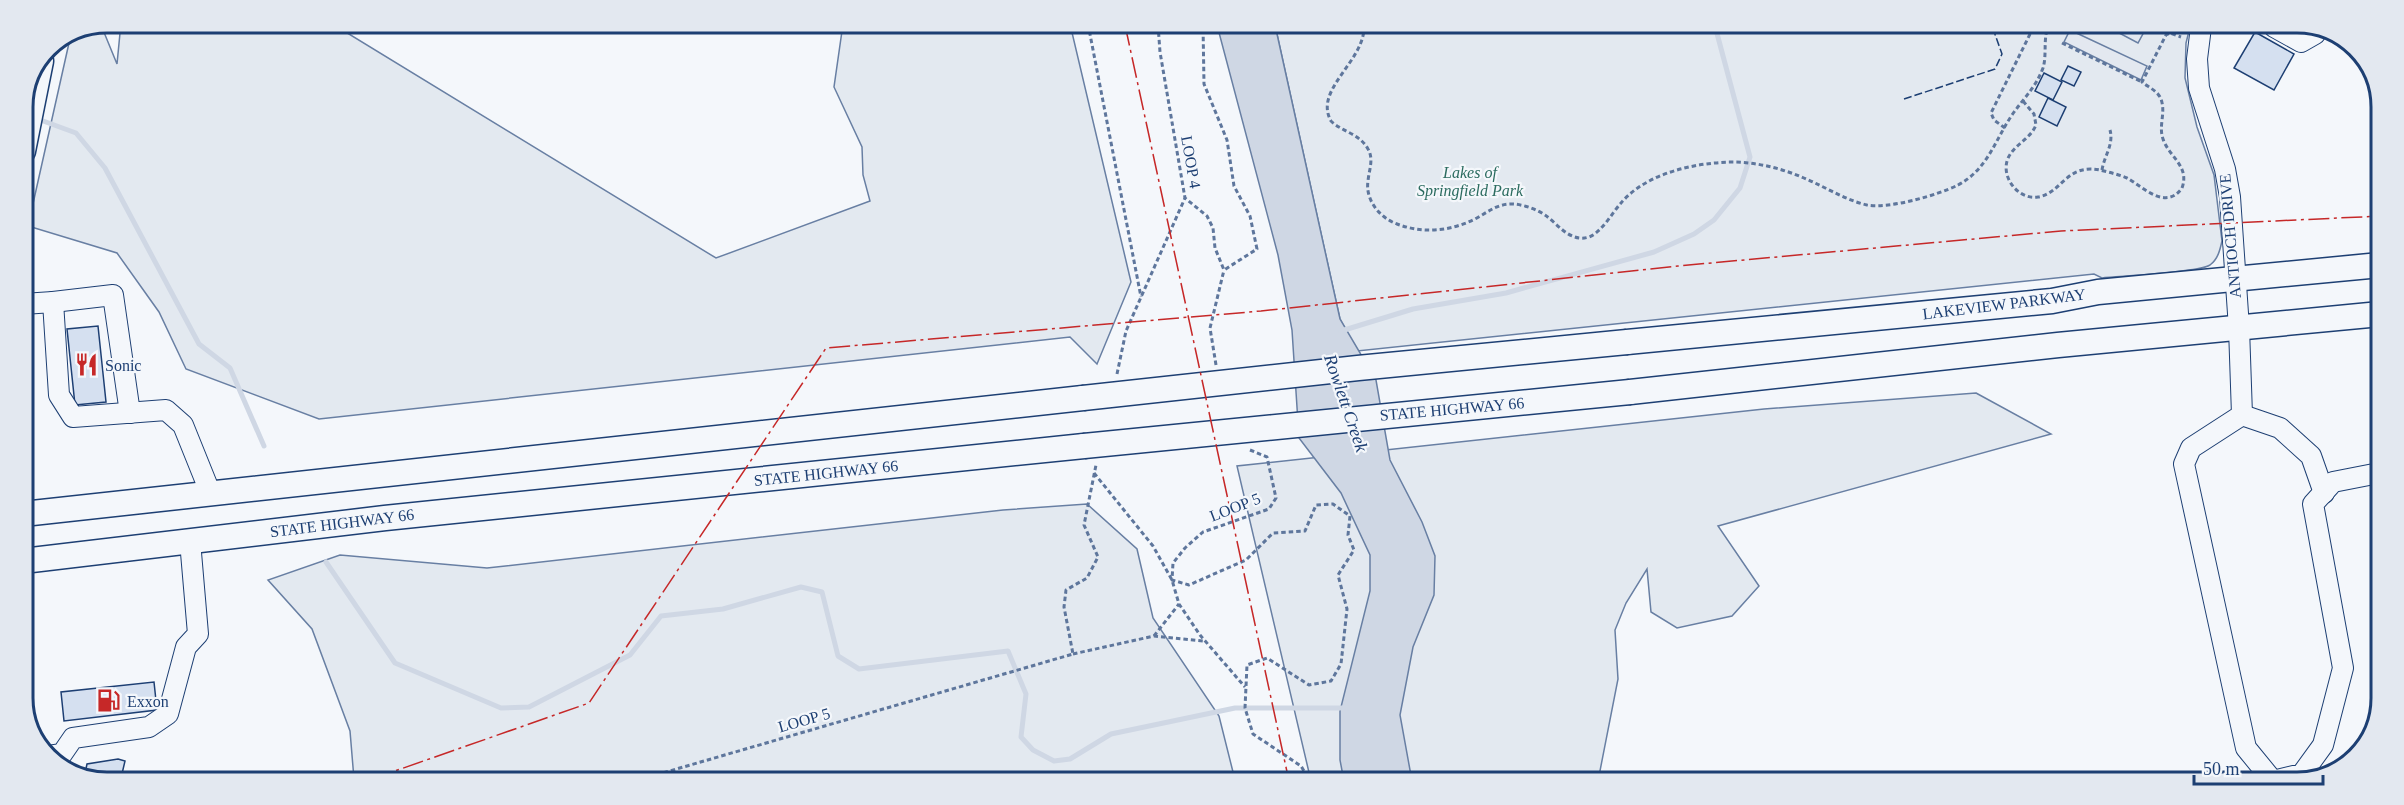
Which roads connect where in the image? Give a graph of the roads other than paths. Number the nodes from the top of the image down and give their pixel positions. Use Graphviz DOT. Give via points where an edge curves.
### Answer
graph roads {
  1 [pos="2200,33"];
  2 [pos="2285,33"];
  3 [pos="2313,35"];
  4 [pos="2371,267"];
  5 [pos="2234,278"];
  6 [pos="53,302"];
  7 [pos="33,303"];
  8 [pos="2371,315"];
  9 [pos="2239,328"];
  10 [pos="130,413"];
  11 [pos="2242,415"];
  12 [pos="2371,475"];
  13 [pos="210,492"];
  14 [pos="2324,493"];
  15 [pos="33,513"];
  16 [pos="190,541"];
  17 [pos="33,560"];
  18 [pos="59,754"];
  19 [pos="2266,772"];
  20 [pos="2304,772"];
  1 -- 5 [label="street, ANTIOCH DRIVE" via="2197,75 2225,169"];
  2 -- 3 [label="street" via="2301,42"];
  4 -- 5 [label="main road, LAKEVIEW PARKWAY"];
  5 -- 9 [label="street, ANTIOCH DRIVE"];
  5 -- 13 [label="main road, LAKEVIEW PARKWAY, bridge" via="2098,292 2052,301 1358,368"];
  6 -- 7 [label="street"];
  6 -- 10 [label="street" via="59,395 73,417"];
  6 -- 10 [label="street" via="113,295"];
  8 -- 9 [label="main road"];
  9 -- 11 [label="street, ANTIOCH DRIVE"];
  9 -- 16 [label="main road, STATE HIGHWAY 66, bridge"];
  10 -- 13 [label="street" via="166,410 183,425"];
  11 -- 14 [label="street" via="2280,428 2311,456"];
  11 -- 19 [label="street" via="2191,448 2184,464 2246,748"];
  12 -- 14 [label="street" via="2333,482"];
  13 -- 15 [label="main road"];
  14 -- 20 [label="street" via="2313,504 2343,668 2323,745"];
  16 -- 17 [label="main road, STATE HIGHWAY 66"];
  16 -- 18 [label="street" via="198,634 186,647 168,714 149,727 74,738"];
}
